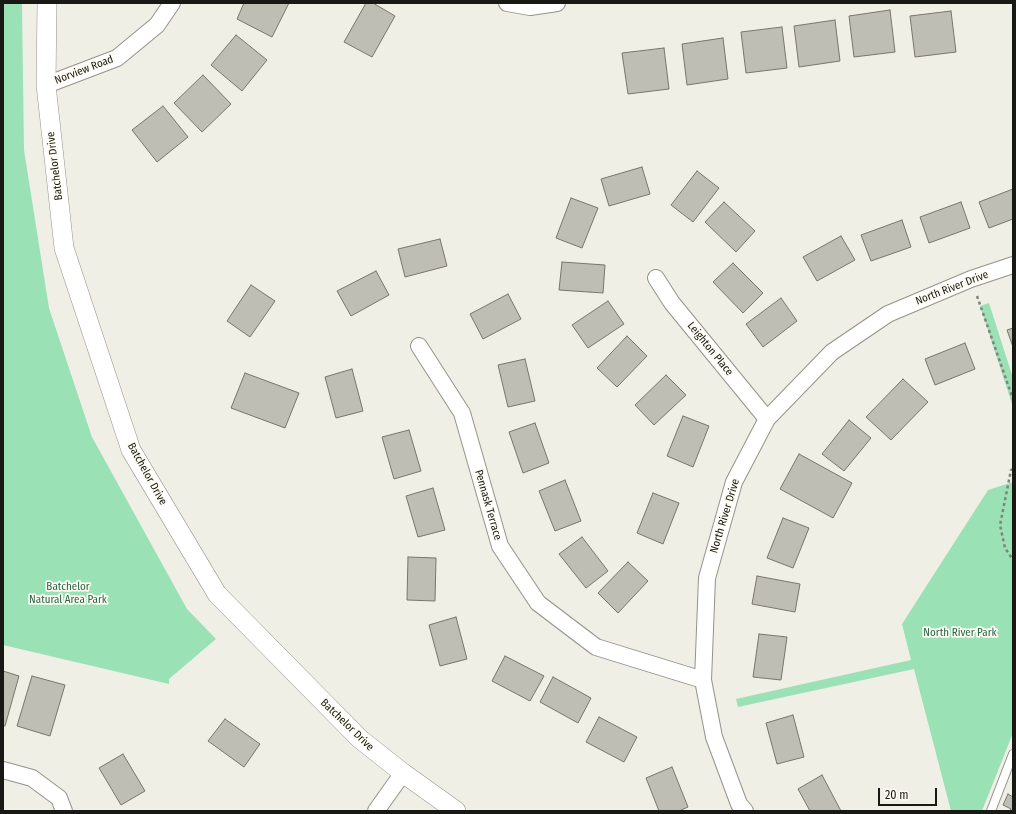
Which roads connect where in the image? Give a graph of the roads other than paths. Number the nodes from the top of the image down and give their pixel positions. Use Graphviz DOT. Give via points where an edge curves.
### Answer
graph roads {
  1 [pos="47,3"];
  2 [pos="172,3"];
  3 [pos="507,3"];
  4 [pos="557,3"];
  5 [pos="46,85"];
  6 [pos="1013,265"];
  7 [pos="656,278"];
  8 [pos="419,346"];
  9 [pos="767,419"];
  10 [pos="702,680"];
  11 [pos="1013,754"];
  12 [pos="3,770"];
  13 [pos="403,774"];
  14 [pos="61,804"];
  15 [pos="376,811"];
  16 [pos="456,811"];
  17 [pos="745,811"];
  18 [pos="990,811"];
  1 -- 5 [label="street, Batchelor Drive"];
  2 -- 5 [label="street, Norview Road" via="157,25 117,58"];
  3 -- 4 [label="street" via="530,7"];
  5 -- 13 [label="street, Batchelor Drive" via="64,248 131,450 216,594 360,740"];
  6 -- 9 [label="street, North River Drive" via="971,279 888,314 832,352"];
  7 -- 9 [label="street, Leighton Place" via="672,303"];
  8 -- 10 [label="street, Pennask Terrace" via="462,414 500,546 538,603 596,647"];
  9 -- 10 [label="street, North River Drive" via="734,482 707,578"];
  10 -- 17 [label="street, North River Drive" via="714,737 739,804"];
  11 -- 18 [label="lane"];
  12 -- 14 [label="street" via="32,778"];
  13 -- 15 [label="street"];
  13 -- 16 [label="street, Batchelor Drive"];
}
